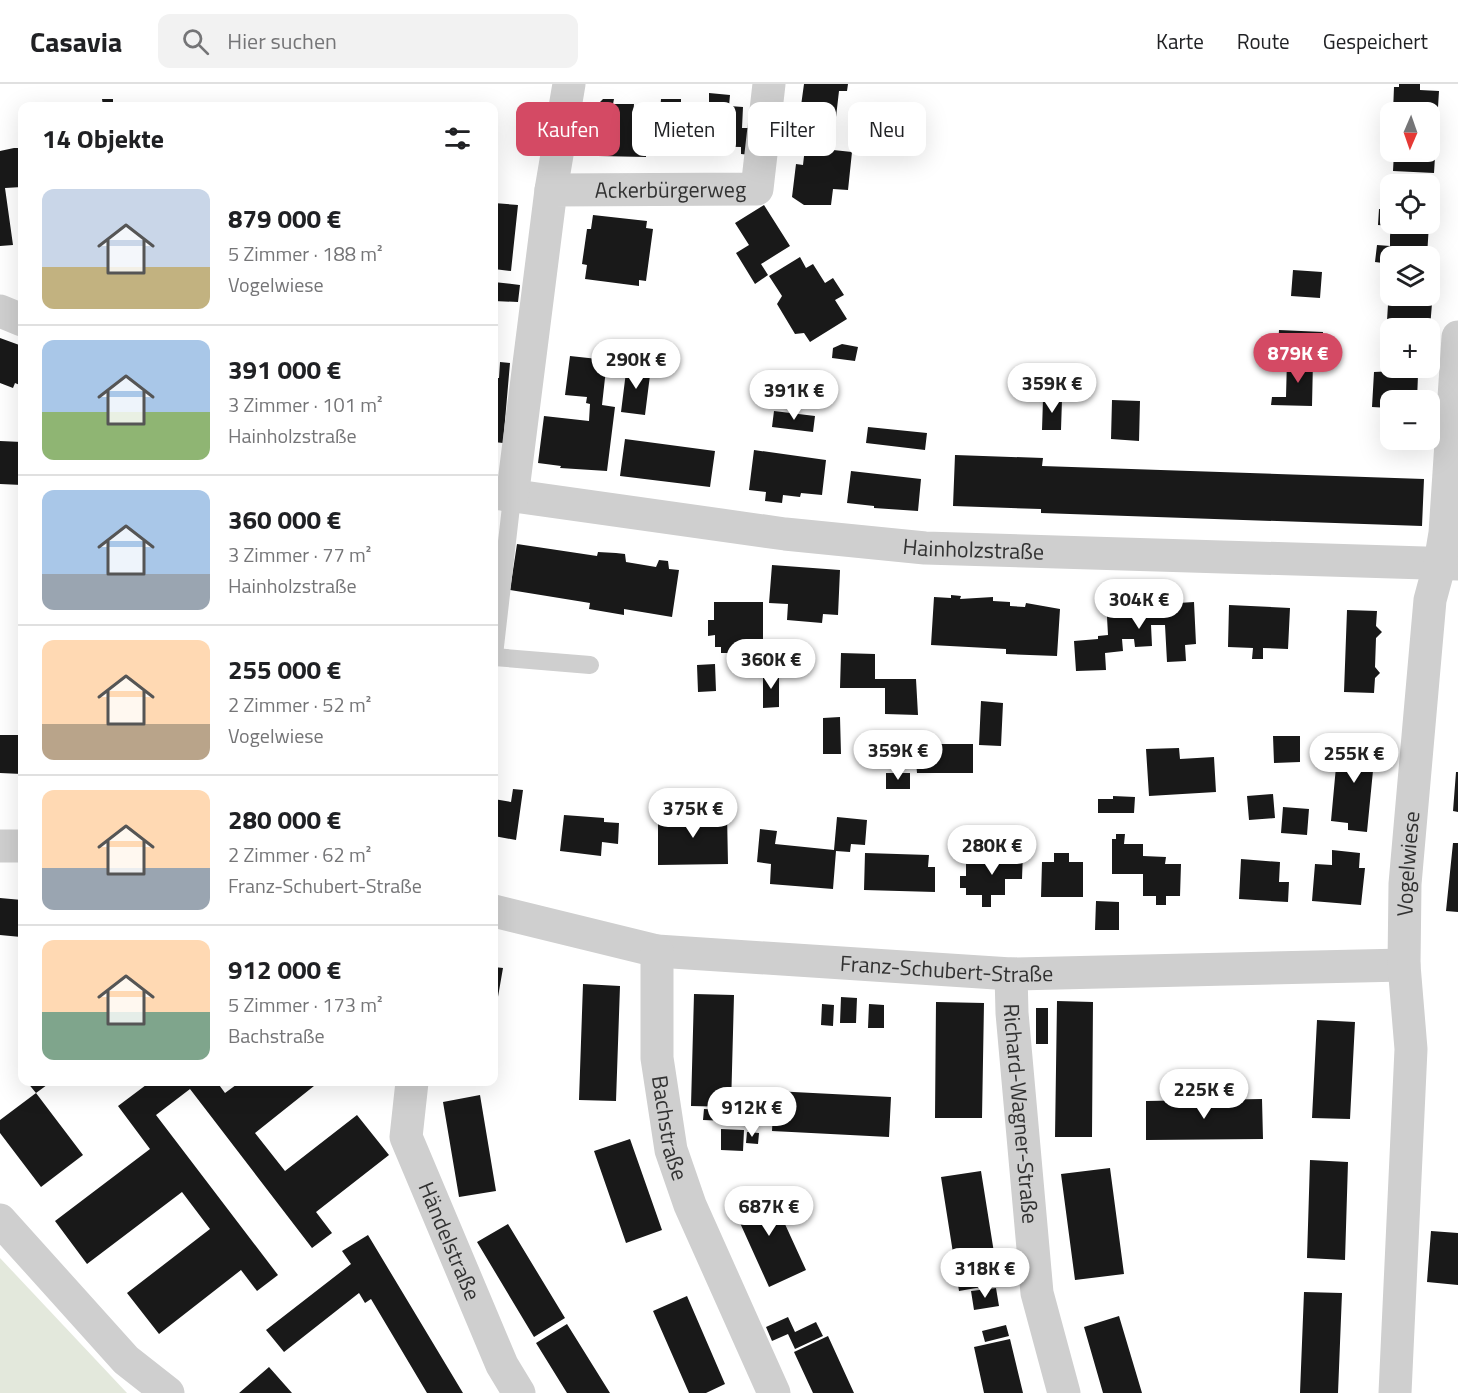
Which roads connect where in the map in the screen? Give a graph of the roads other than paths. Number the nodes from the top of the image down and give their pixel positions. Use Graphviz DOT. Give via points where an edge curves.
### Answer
graph roads {
  1 [pos="569,84"];
  2 [pos="769,84"];
  3 [pos="551,190"];
  4 [pos="0,311"];
  5 [pos="18,318"];
  6 [pos="1458,337"];
  7 [pos="503,495"];
  8 [pos="1449,563"];
  9 [pos="498,584"];
  10 [pos="498,656"];
  11 [pos="590,665"];
  12 [pos="0,846"];
  13 [pos="18,846"];
  14 [pos="498,912"];
  15 [pos="657,951"];
  16 [pos="1404,965"];
  17 [pos="1011,974"];
  18 [pos="412,1086"];
  19 [pos="0,1220"];
  20 [pos="168,1393"];
  21 [pos="519,1393"];
  22 [pos="774,1393"];
  23 [pos="1064,1393"];
  24 [pos="1395,1393"];
  1 -- 3 [label="street"];
  2 -- 3 [label="street, Ackerbürgerweg" via="757,189"];
  3 -- 7 [label="street"];
  4 -- 5 [label="street"];
  6 -- 8 [label="street, Vogelwiese"];
  7 -- 8 [label="street, Hainholzstraße" via="785,534 925,548"];
  7 -- 9 [label="lane"];
  8 -- 16 [label="street, Vogelwiese" via="1430,600 1405,884"];
  10 -- 11 [label="lane"];
  12 -- 13 [label="street"];
  14 -- 15 [label="street, Franz-Schubert-Straße"];
  15 -- 17 [label="street, Franz-Schubert-Straße"];
  15 -- 22 [label="street, Bachstraße" via="657,1058 671,1150 690,1205"];
  16 -- 17 [label="street, Franz-Schubert-Straße"];
  16 -- 24 [label="street, Vogelwiese" via="1411,1049"];
  17 -- 23 [label="street, Richard-Wagner-Straße" via="1037,1293"];
  18 -- 21 [label="street, Händelstraße" via="406,1137 502,1365"];
  19 -- 20 [label="street" via="126,1360"];
}
